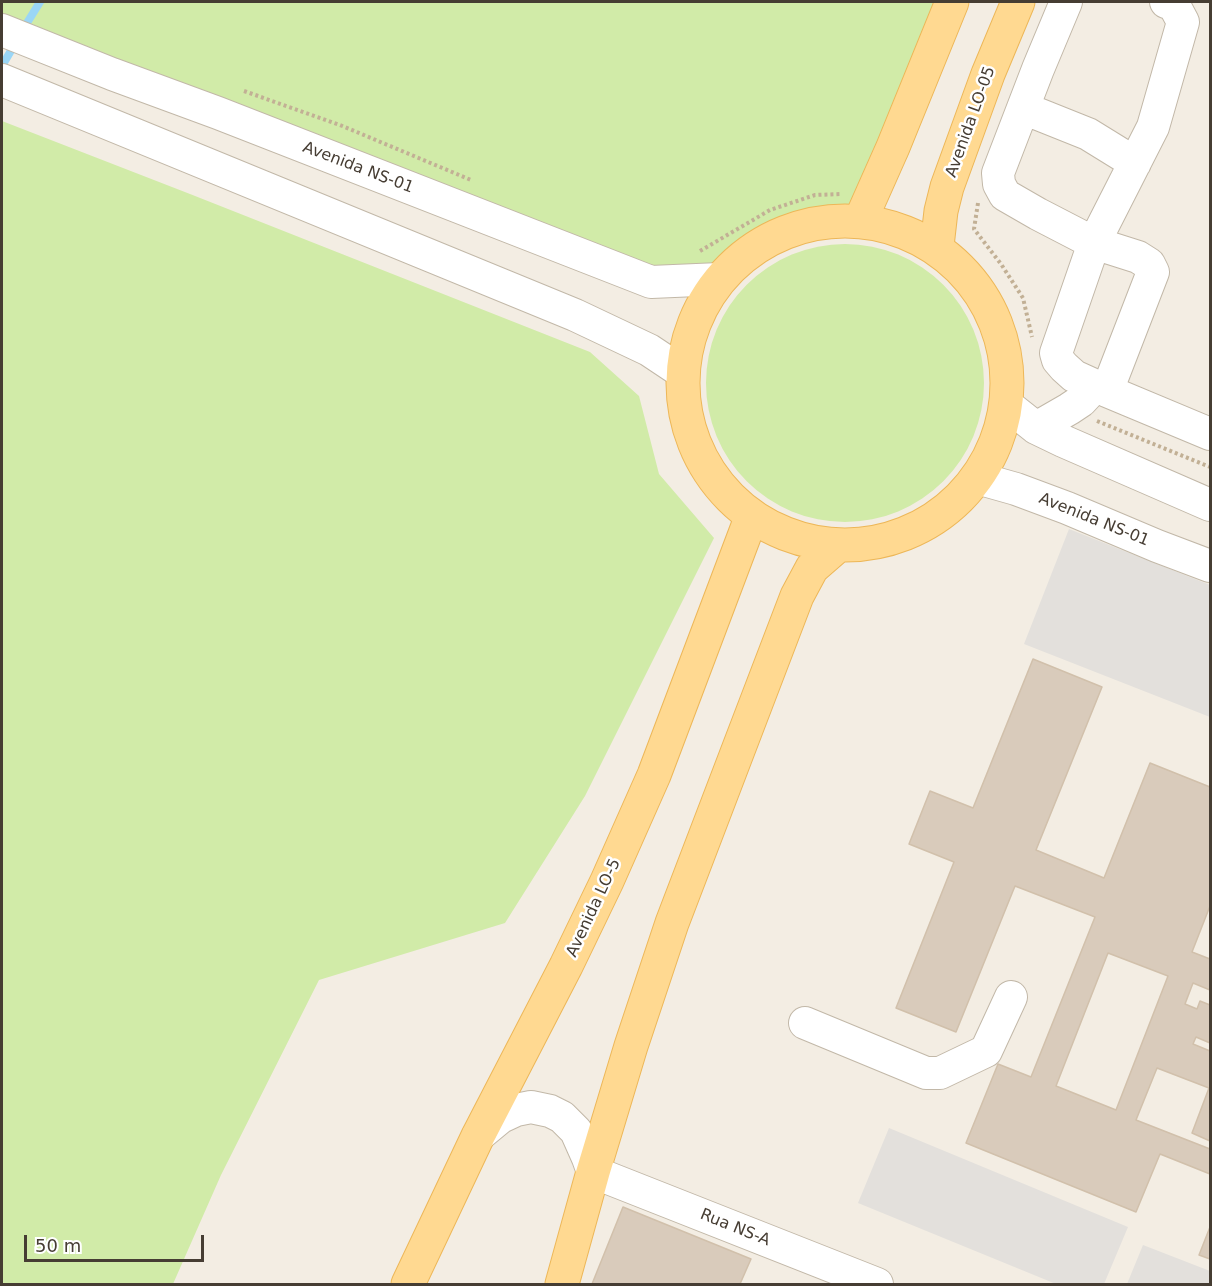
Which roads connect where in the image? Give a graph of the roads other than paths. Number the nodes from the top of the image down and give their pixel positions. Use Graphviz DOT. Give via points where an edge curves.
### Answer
graph roads {
  1 [pos="952,2"];
  2 [pos="1018,2"];
  3 [pos="1066,2"];
  4 [pos="1166,2"];
  5 [pos="2,30"];
  6 [pos="997,54"];
  7 [pos="1038,69"];
  8 [pos="2,80"];
  9 [pos="1023,108"];
  10 [pos="959,154"];
  11 [pos="1135,163"];
  12 [pos="994,170"];
  13 [pos="854,206"];
  14 [pos="1094,243"];
  15 [pos="938,246"];
  16 [pos="720,279"];
  17 [pos="682,372"];
  18 [pos="1101,388"];
  19 [pos="1007,405"];
  20 [pos="1036,428"];
  21 [pos="1210,434"];
  22 [pos="977,478"];
  23 [pos="1207,500"];
  24 [pos="751,518"];
  25 [pos="835,548"];
  26 [pos="1210,566"];
  27 [pos="1011,997"];
  28 [pos="805,1023"];
  29 [pos="478,1136"];
  30 [pos="593,1172"];
  31 [pos="408,1284"];
  32 [pos="562,1284"];
  33 [pos="877,1284"];
  1 -- 13 [label="main road" via="893,147"];
  2 -- 6 [label="main road, Avenida LO-05"];
  3 -- 7 [label="street"];
  4 -- 11 [label="street" via="1174,5 1183,22 1153,127"];
  5 -- 16 [label="street, Avenida NS-01" via="651,282"];
  6 -- 7 [label="street"];
  6 -- 10 [label="main road, Avenida LO-05"];
  7 -- 9 [label="street"];
  8 -- 17 [label="street" via="575,315 649,350"];
  9 -- 11 [label="street" via="1088,134"];
  9 -- 12 [label="street"];
  10 -- 12 [label="street"];
  10 -- 15 [label="main road, Avenida LO-05" via="940,211"];
  11 -- 14 [label="street"];
  12 -- 14 [label="street" via="1005,195"];
  13 -- 15 [label="main road"];
  13 -- 16 [label="main road" via="784,231"];
  14 -- 18 [label="street" via="1056,353 1074,376"];
  14 -- 18 [label="street" via="1138,257 1153,272"];
  15 -- 19 [label="main road" via="965,269 984,300 999,335"];
  16 -- 17 [label="main road" via="694,323"];
  17 -- 24 [label="main road" via="685,420 698,454 718,489"];
  18 -- 20 [label="street"];
  18 -- 21 [label="street"];
  19 -- 20 [label="street"];
  19 -- 22 [label="main road" via="1000,435"];
  20 -- 23 [label="street"];
  22 -- 25 [label="main road" via="934,524 880,541"];
  22 -- 26 [label="street, Avenida NS-01" via="1057,504"];
  24 -- 25 [label="main road" via="791,539"];
  24 -- 29 [label="main road, Avenida LO-5" via="649,786 566,966"];
  25 -- 30 [label="main road" via="812,567 794,605 672,923"];
  27 -- 28 [label="street" via="986,1051 940,1073 926,1073"];
  29 -- 30 [label="street" via="516,1110 531,1107 550,1111 576,1131"];
  29 -- 31 [label="main road, Avenida LO-5"];
  30 -- 32 [label="main road"];
  30 -- 33 [label="street, Rua NS-A"];
}
